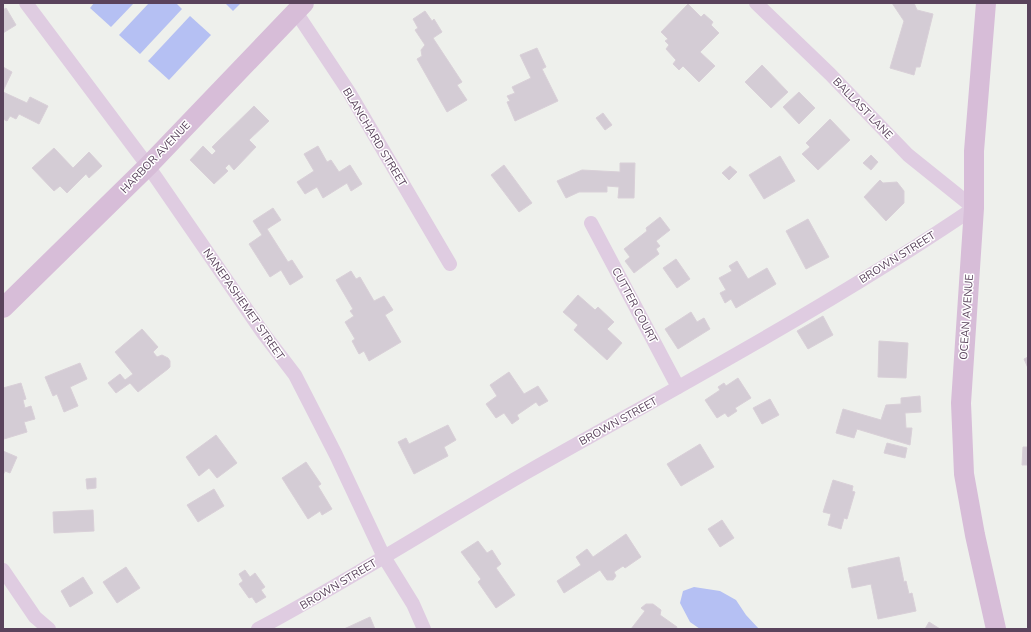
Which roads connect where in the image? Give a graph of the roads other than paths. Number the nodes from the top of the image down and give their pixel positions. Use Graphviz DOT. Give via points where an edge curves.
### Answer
graph roads {
  1 [pos="26,3"];
  2 [pos="756,3"];
  3 [pos="986,3"];
  4 [pos="300,7"];
  5 [pos="148,166"];
  6 [pos="974,208"];
  7 [pos="592,224"];
  8 [pos="450,264"];
  9 [pos="3,308"];
  10 [pos="678,387"];
  11 [pos="384,557"];
  12 [pos="3,570"];
  13 [pos="49,629"];
  14 [pos="258,629"];
  15 [pos="424,629"];
  16 [pos="996,629"];
  1 -- 5 [label="street, NANEPASHEMET STREET"];
  2 -- 6 [label="street, BALLAST LANE" via="830,74 908,155"];
  3 -- 6 [label="main road, OCEAN AVENUE" via="974,151"];
  4 -- 5 [label="main road, HARBOR AVENUE"];
  4 -- 8 [label="street, BLANCHARD STREET"];
  5 -- 9 [label="main road, HARBOR AVENUE"];
  5 -- 11 [label="street, NANEPASHEMET STREET" via="258,327 295,375"];
  6 -- 10 [label="street, BROWN STREET" via="916,247"];
  6 -- 16 [label="main road, OCEAN AVENUE" via="961,411 964,474"];
  7 -- 10 [label="street, CUTTER COURT"];
  10 -- 11 [label="street, BROWN STREET" via="474,502"];
  11 -- 14 [label="street, BROWN STREET"];
  11 -- 15 [label="street, NANEPASHEMET STREET" via="413,604"];
  12 -- 13 [label="street" via="36,617"];
}
